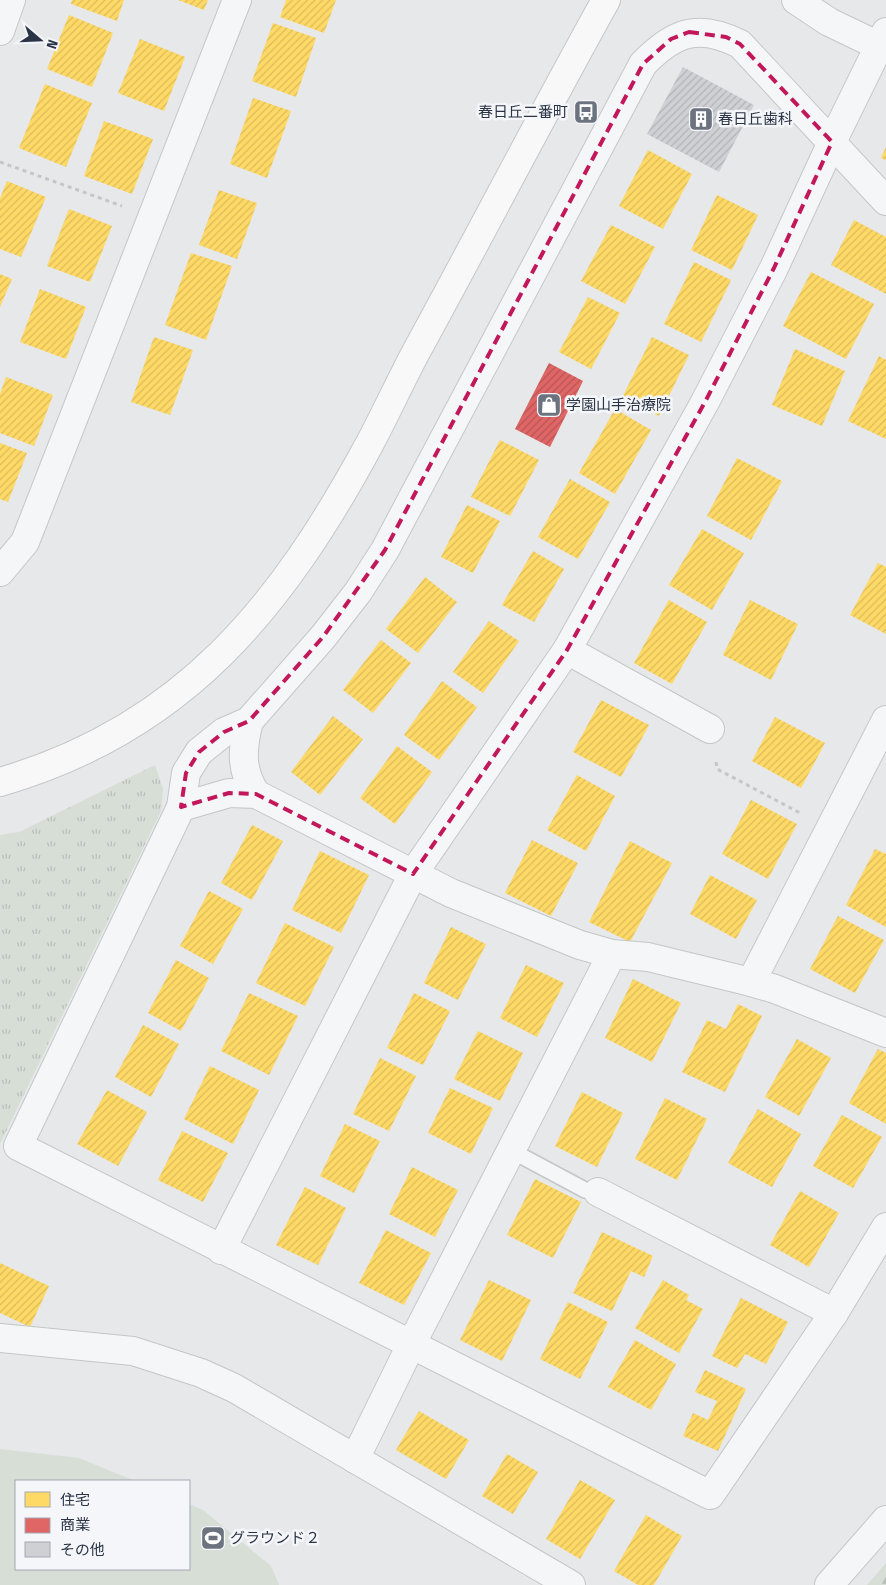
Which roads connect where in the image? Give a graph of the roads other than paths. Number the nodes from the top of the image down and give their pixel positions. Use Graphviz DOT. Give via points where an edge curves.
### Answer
graph roads {
  1 [pos="12,0"];
  2 [pos="237,0"];
  3 [pos="606,0"];
  4 [pos="796,0"];
  5 [pos="0,30"];
  6 [pos="882,39"];
  7 [pos="832,142"];
  8 [pos="886,201"];
  9 [pos="0,572"];
  10 [pos="568,650"];
  11 [pos="886,720"];
  12 [pos="249,721"];
  13 [pos="710,729"];
  14 [pos="0,782"];
  15 [pos="256,794"];
  16 [pos="181,807"];
  17 [pos="413,874"];
  18 [pos="612,954"];
  19 [pos="751,982"];
  20 [pos="886,1033"];
  21 [pos="512,1151"];
  22 [pos="598,1192"];
  23 [pos="886,1226"];
  24 [pos="221,1250"];
  25 [pos="834,1313"];
  26 [pos="0,1338"];
  27 [pos="412,1343"];
  28 [pos="356,1459"];
  29 [pos="886,1520"];
  30 [pos="571,1585"];
  31 [pos="828,1585"];
  1 -- 5 [label="street"];
  2 -- 9 [label="street" via="25,542"];
  3 -- 14 [label="street" via="370,443 306,552 272,596 235,641 199,676 128,729 41,770"];
  4 -- 6 [label="street" via="829,22"];
  6 -- 7 [label="street"];
  7 -- 8 [label="street"];
  7 -- 10 [label="street" via="774,268 710,393"];
  7 -- 12 [label="street" via="740,44 726,37 689,32 671,39 658,49 643,64 385,550 323,637"];
  10 -- 13 [label="street"];
  10 -- 17 [label="street"];
  11 -- 19 [label="street"];
  12 -- 15 [label="street" via="243,756 248,782"];
  12 -- 16 [label="street" via="224,732 199,752 186,773"];
  15 -- 16 [label="street" via="229,792"];
  15 -- 17 [label="street"];
  16 -- 24 [label="street" via="18,1146"];
  17 -- 18 [label="street" via="460,897 580,945"];
  17 -- 24 [label="street"];
  18 -- 19 [label="street" via="648,957"];
  18 -- 21 [label="street"];
  19 -- 20 [label="street"];
  21 -- 22 [label="lane" via="586,1190"];
  21 -- 27 [label="street"];
  22 -- 25 [label="street"];
  23 -- 25 [label="street"];
  24 -- 27 [label="street"];
  25 -- 27 [label="street" via="710,1495"];
  26 -- 28 [label="street" via="133,1351 202,1372"];
  27 -- 28 [label="street"];
  28 -- 30 [label="street"];
  29 -- 31 [label="street"];
}
